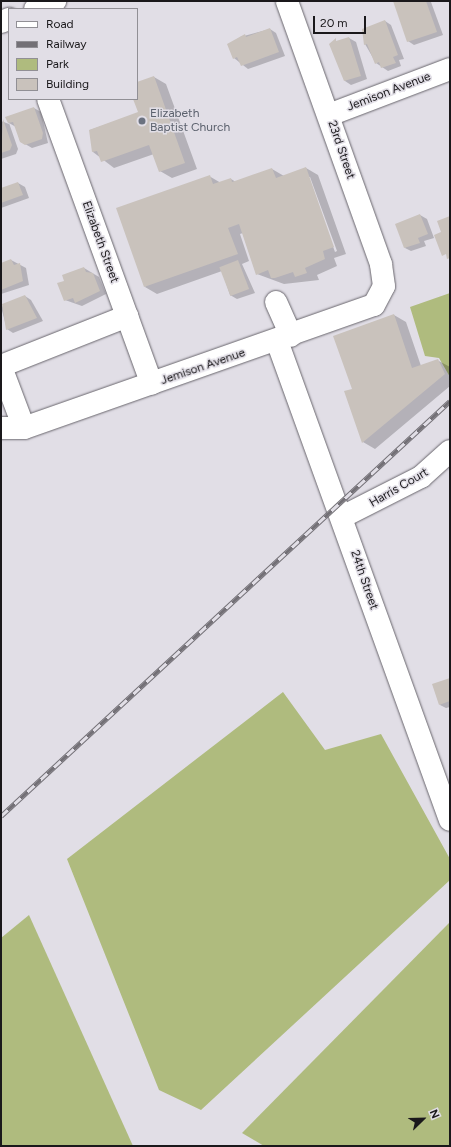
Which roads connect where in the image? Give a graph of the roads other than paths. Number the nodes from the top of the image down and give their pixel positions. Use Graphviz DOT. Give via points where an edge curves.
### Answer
graph roads {
  1 [pos="55,1"];
  2 [pos="287,1"];
  3 [pos="38,8"];
  4 [pos="450,69"];
  5 [pos="48,100"];
  6 [pos="329,115"];
  7 [pos="378,299"];
  8 [pos="276,302"];
  9 [pos="127,316"];
  10 [pos="284,339"];
  11 [pos="1,367"];
  12 [pos="152,384"];
  13 [pos="1,428"];
  14 [pos="24,428"];
  15 [pos="445,462"];
  16 [pos="342,517"];
  17 [pos="450,820"];
  1 -- 3 [label="street"];
  2 -- 6 [label="street, 23rd Street"];
  4 -- 6 [label="street, Jemison Avenue"];
  5 -- 9 [label="street, Elizabeth Street"];
  6 -- 7 [label="street, 23rd Street" via="381,264 384,286"];
  7 -- 10 [label="street, Jemison Avenue" via="374,305"];
  8 -- 10 [label="street, 24th Street"];
  9 -- 11 [label="street"];
  9 -- 12 [label="street, Elizabeth Street"];
  10 -- 12 [label="street, Jemison Avenue"];
  10 -- 16 [label="street, 24th Street"];
  11 -- 14 [label="street"];
  12 -- 14 [label="street, Jemison Avenue"];
  13 -- 14 [label="street, Jemison Avenue"];
  15 -- 16 [label="street, Harris Court" via="384,499"];
  16 -- 17 [label="street, 24th Street"];
}
